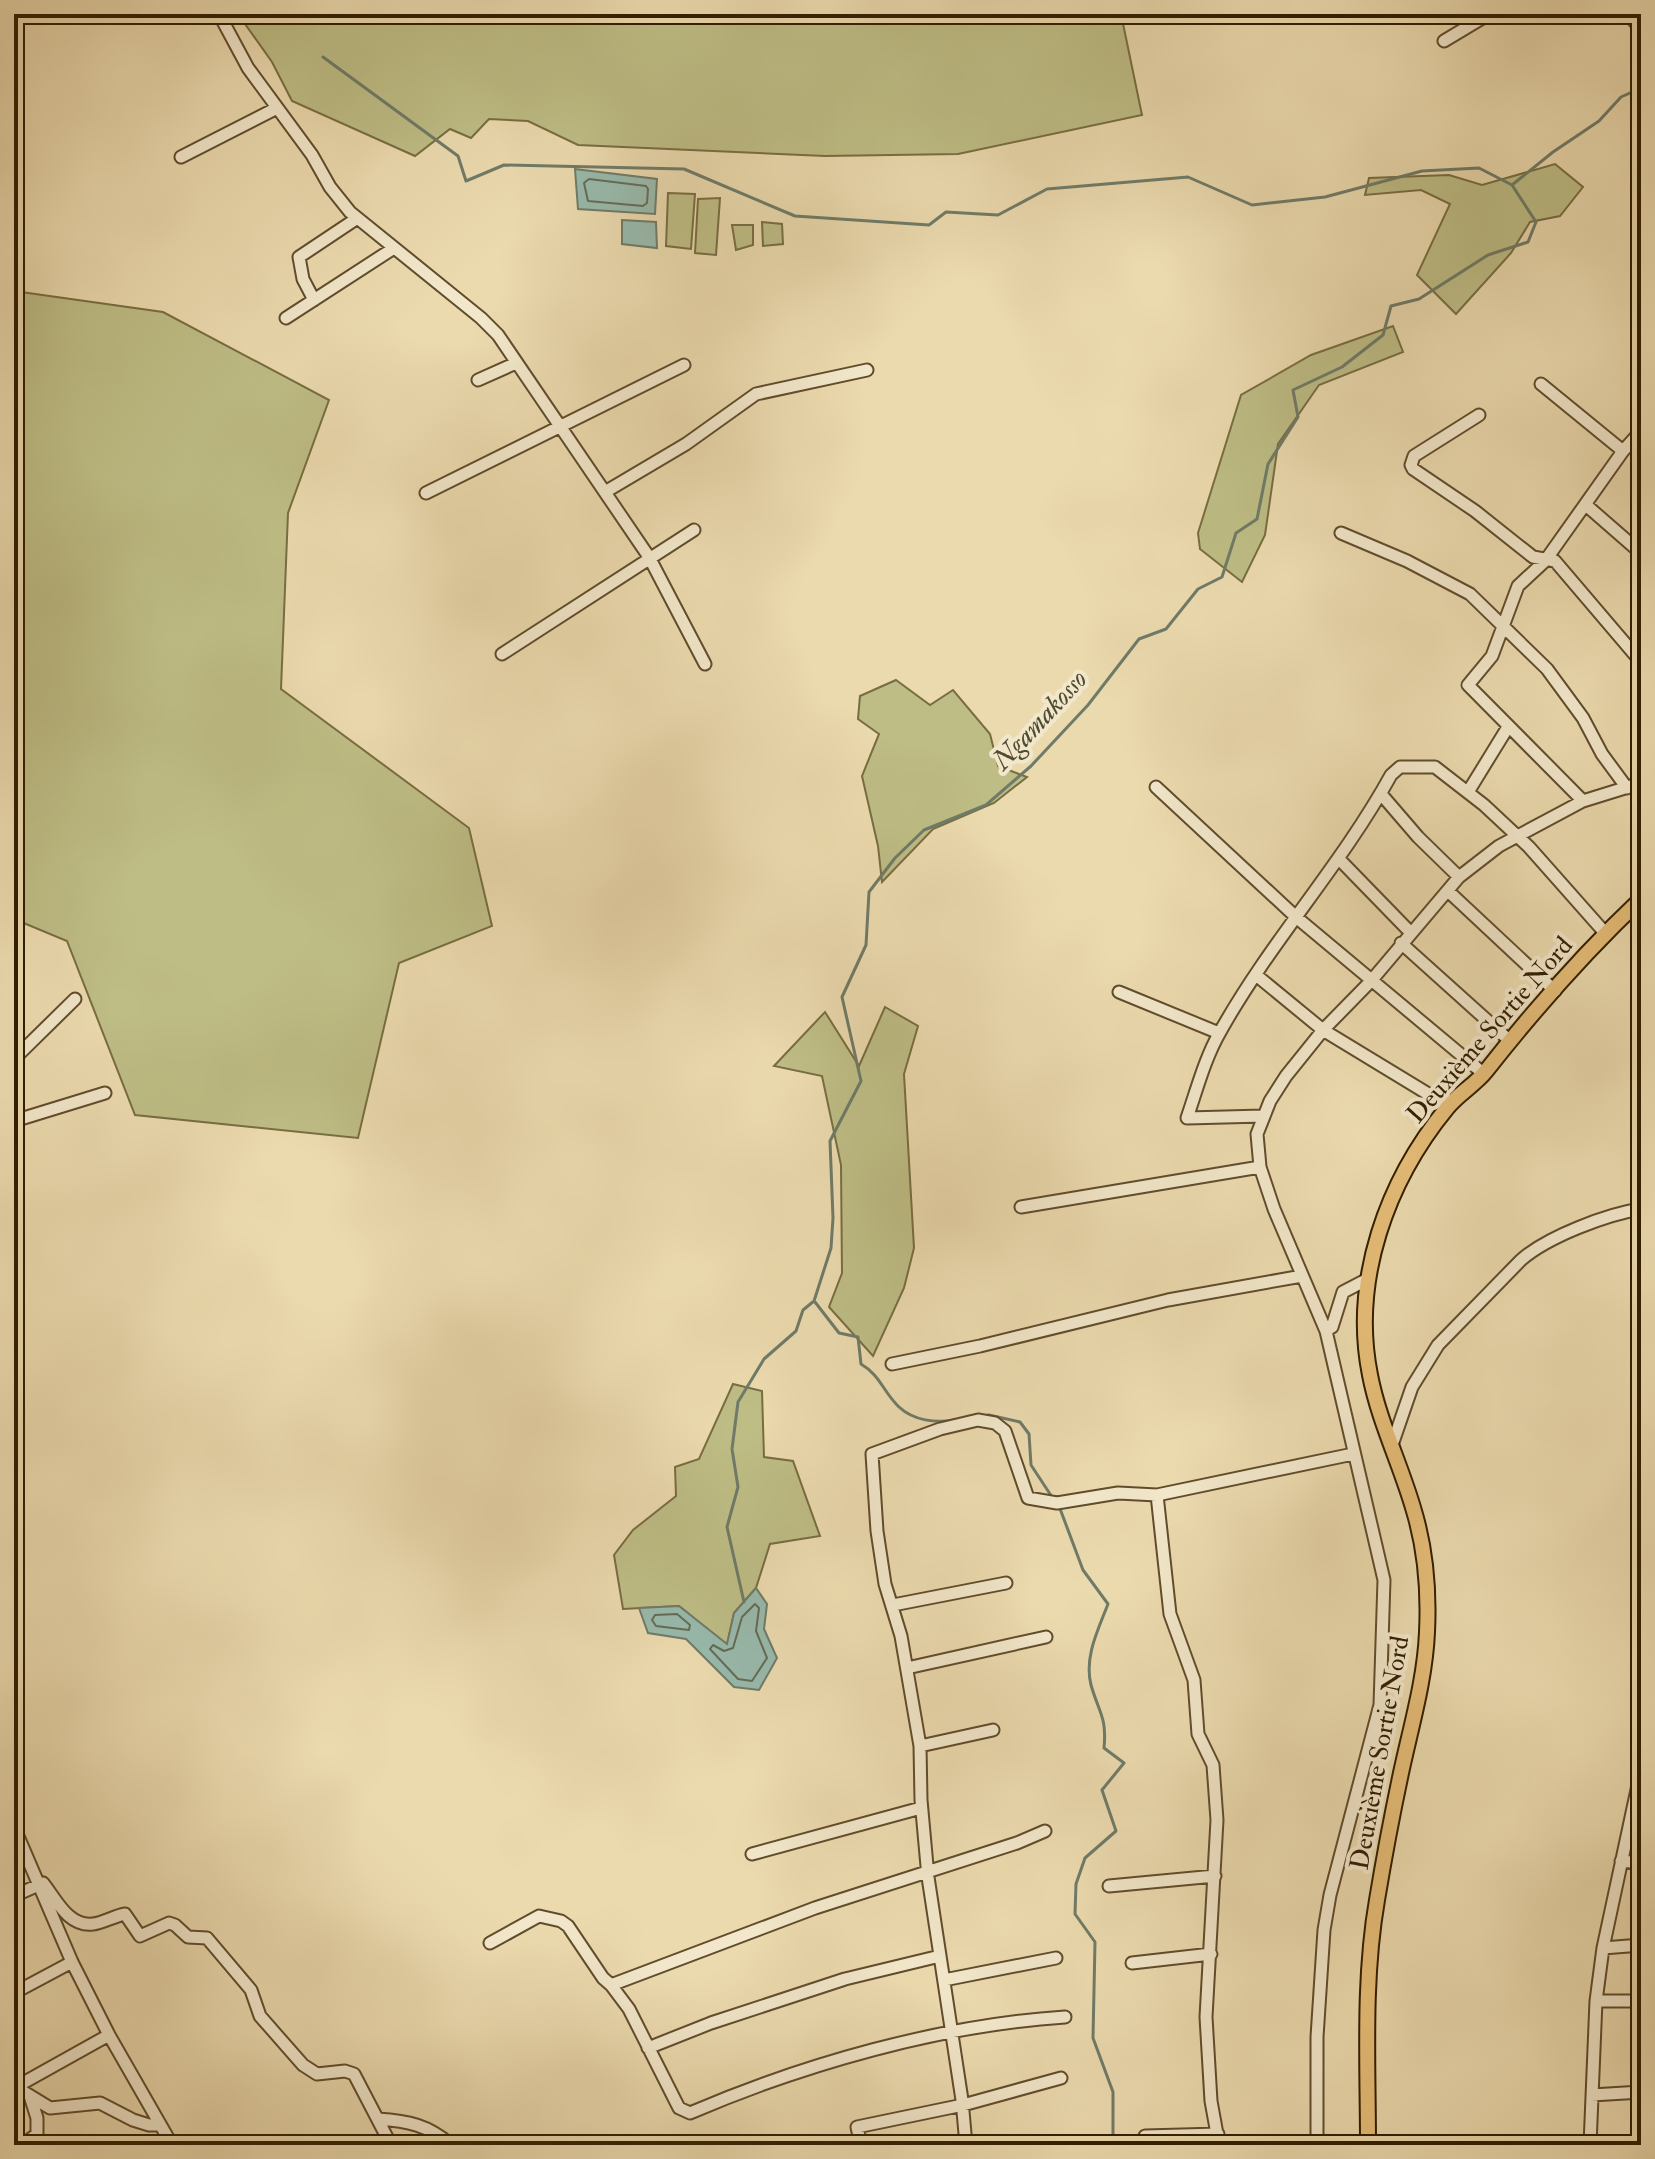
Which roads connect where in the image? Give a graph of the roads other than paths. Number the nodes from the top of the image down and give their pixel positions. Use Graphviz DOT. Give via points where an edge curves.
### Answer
graph roads {
  1 [pos="219,14"];
  2 [pos="1489,14"];
  3 [pos="1628,14"];
  4 [pos="1641,29"];
  5 [pos="1444,41"];
  6 [pos="277,108"];
  7 [pos="181,157"];
  8 [pos="356,219"];
  9 [pos="394,248"];
  10 [pos="314,300"];
  11 [pos="286,318"];
  12 [pos="516,363"];
  13 [pos="684,365"];
  14 [pos="867,370"];
  15 [pos="478,380"];
  16 [pos="1541,384"];
  17 [pos="1479,415"];
  18 [pos="559,425"];
  19 [pos="1641,431"];
  20 [pos="1623,451"];
  21 [pos="605,492"];
  22 [pos="426,493"];
  23 [pos="1586,505"];
  24 [pos="694,530"];
  25 [pos="1341,533"];
  26 [pos="1641,553"];
  27 [pos="649,557"];
  28 [pos="1545,561"];
  29 [pos="1505,626"];
  30 [pos="502,654"];
  31 [pos="1641,662"];
  32 [pos="705,664"];
  33 [pos="1508,727"];
  34 [pos="1641,783"];
  35 [pos="1156,787"];
  36 [pos="1627,788"];
  37 [pos="1468,792"];
  38 [pos="1381,794"];
  39 [pos="1583,801"];
  40 [pos="1518,836"];
  41 [pos="1339,859"];
  42 [pos="1459,877"];
  43 [pos="1448,891"];
  44 [pos="1641,899"];
  45 [pos="1296,917"];
  46 [pos="1410,932"];
  47 [pos="1606,934"];
  48 [pos="1401,943"];
  49 [pos="1256,975"];
  50 [pos="1371,981"];
  51 [pos="1555,991"];
  52 [pos="1119,992"];
  53 [pos="75,999"];
  54 [pos="1323,1030"];
  55 [pos="1219,1033"];
  56 [pos="1510,1041"];
  57 [pos="14,1059"];
  58 [pos="1484,1074"];
  59 [pos="105,1093"];
  60 [pos="1448,1106"];
  61 [pos="1263,1116"];
  62 [pos="14,1121"];
  63 [pos="14,1129"];
  64 [pos="14,1165"];
  65 [pos="1260,1167"];
  66 [pos="1021,1207"];
  67 [pos="1641,1209"];
  68 [pos="1302,1276"];
  69 [pos="1368,1279"];
  70 [pos="1326,1331"];
  71 [pos="892,1364"];
  72 [pos="1392,1445"];
  73 [pos="1353,1454"];
  74 [pos="1157,1495"];
  75 [pos="1006,1583"];
  76 [pos="893,1605"];
  77 [pos="1046,1637"];
  78 [pos="907,1668"];
  79 [pos="993,1730"];
  80 [pos="920,1746"];
  81 [pos="1641,1771"];
  82 [pos="1639,1790"];
  83 [pos="921,1808"];
  84 [pos="14,1827"];
  85 [pos="1045,1831"];
  86 [pos="752,1854"];
  87 [pos="1621,1861"];
  88 [pos="1641,1863"];
  89 [pos="927,1872"];
  90 [pos="1215,1876"];
  91 [pos="37,1884"];
  92 [pos="1109,1886"];
  93 [pos="14,1896"];
  94 [pos="490,1943"];
  95 [pos="1641,1945"];
  96 [pos="1603,1948"];
  97 [pos="1211,1954"];
  98 [pos="940,1956"];
  99 [pos="1056,1958"];
  100 [pos="72,1962"];
  101 [pos="1132,1963"];
  102 [pos="944,1980"];
  103 [pos="611,1985"];
  104 [pos="14,1993"];
  105 [pos="1596,2001"];
  106 [pos="1641,2001"];
  107 [pos="1065,2017"];
  108 [pos="952,2032"];
  109 [pos="109,2035"];
  110 [pos="648,2048"];
  111 [pos="1061,2078"];
  112 [pos="15,2087"];
  113 [pos="1641,2092"];
  114 [pos="1592,2095"];
  115 [pos="30,2096"];
  116 [pos="963,2105"];
  117 [pos="378,2119"];
  118 [pos="160,2125"];
  119 [pos="1145,2136"];
  120 [pos="1218,2139"];
  121 [pos="14,2144"];
  122 [pos="172,2145"];
  123 [pos="391,2145"];
  124 [pos="451,2145"];
  125 [pos="861,2145"];
  126 [pos="966,2145"];
  127 [pos="1317,2145"];
  128 [pos="1368,2145"];
  129 [pos="1590,2145"];
  1 -- 6 [label="street"];
  2 -- 5 [label="street"];
  3 -- 4 [label="street"];
  6 -- 7 [label="street"];
  6 -- 8 [label="street"];
  8 -- 9 [label="street"];
  8 -- 10 [label="street" via="299,257"];
  9 -- 10 [label="street"];
  9 -- 12 [label="street" via="481,318"];
  10 -- 11 [label="street"];
  12 -- 15 [label="street"];
  12 -- 18 [label="street"];
  13 -- 18 [label="street"];
  14 -- 21 [label="street" via="756,394"];
  16 -- 20 [label="street"];
  17 -- 28 [label="street" via="1414,456 1411,465"];
  18 -- 21 [label="street"];
  18 -- 22 [label="street"];
  19 -- 20 [label="street"];
  20 -- 23 [label="street"];
  21 -- 27 [label="street"];
  23 -- 26 [label="street"];
  23 -- 28 [label="street"];
  24 -- 27 [label="street"];
  25 -- 29 [label="street" via="1470,594"];
  27 -- 30 [label="street"];
  27 -- 32 [label="street"];
  28 -- 29 [label="street" via="1518,586"];
  28 -- 31 [label="street" via="1555,561"];
  29 -- 33 [label="street" via="1492,656 1468,685"];
  29 -- 36 [label="street" via="1547,669"];
  33 -- 37 [label="street"];
  33 -- 39 [label="street"];
  34 -- 36 [label="street"];
  35 -- 45 [label="street"];
  36 -- 39 [label="street"];
  37 -- 38 [label="street" via="1435,767 1410,765 1391,775"];
  37 -- 40 [label="street"];
  38 -- 41 [label="street"];
  38 -- 42 [label="street"];
  39 -- 40 [label="street"];
  40 -- 42 [label="street"];
  40 -- 47 [label="street"];
  41 -- 45 [label="street"];
  41 -- 46 [label="street"];
  42 -- 43 [label="street"];
  43 -- 46 [label="street"];
  43 -- 51 [label="street"];
  44 -- 47 [label="main road, Deuxième Sortie Nord"];
  45 -- 49 [label="street"];
  45 -- 50 [label="street"];
  46 -- 48 [label="street"];
  47 -- 51 [label="main road, Deuxième Sortie Nord"];
  48 -- 50 [label="street"];
  48 -- 56 [label="street"];
  49 -- 54 [label="street"];
  49 -- 55 [label="street"];
  50 -- 54 [label="street"];
  50 -- 58 [label="street"];
  51 -- 56 [label="main road, Deuxième Sortie Nord"];
  52 -- 55 [label="street"];
  53 -- 57 [label="street"];
  54 -- 60 [label="street"];
  54 -- 61 [label="street" via="1286,1076"];
  55 -- 61 [label="street" via="1187,1118"];
  56 -- 58 [label="main road, Deuxième Sortie Nord"];
  58 -- 60 [label="main road, Deuxième Sortie Nord"];
  59 -- 62 [label="street"];
  60 -- 69 [label="main road, Deuxième Sortie Nord" via="1396,1191"];
  61 -- 65 [label="street" via="1257,1134"];
  63 -- 64 [label="street"];
  65 -- 66 [label="street"];
  65 -- 68 [label="street"];
  67 -- 72 [label="street" via="1588,1224 1521,1260 1438,1345 1412,1387"];
  68 -- 70 [label="street"];
  68 -- 71 [label="street" via="1168,1300"];
  69 -- 70 [label="street" via="1343,1292 1334,1324"];
  69 -- 72 [label="main road, Deuxième Sortie Nord" via="1367,1360"];
  70 -- 73 [label="street"];
  72 -- 128 [label="main road, Deuxième Sortie Nord" via="1422,1544 1428,1605 1425,1665 1369,1962"];
  73 -- 74 [label="street"];
  73 -- 127 [label="street" via="1384,1580 1384,1666 1380,1705 1324,1930"];
  74 -- 76 [label="street" via="1118,1493 1057,1503 1028,1498 1005,1431 978,1420 872,1454 877,1531"];
  74 -- 90 [label="street" via="1170,1614 1194,1680 1198,1734 1213,1765"];
  75 -- 76 [label="street"];
  76 -- 78 [label="street"];
  77 -- 78 [label="street"];
  78 -- 80 [label="street"];
  79 -- 80 [label="street"];
  80 -- 83 [label="street"];
  81 -- 82 [label="street"];
  82 -- 87 [label="street"];
  83 -- 86 [label="street"];
  83 -- 89 [label="street"];
  84 -- 91 [label="street"];
  85 -- 89 [label="street"];
  87 -- 88 [label="street"];
  87 -- 96 [label="street"];
  89 -- 98 [label="street"];
  89 -- 103 [label="street"];
  90 -- 92 [label="street"];
  90 -- 97 [label="street"];
  91 -- 93 [label="street"];
  91 -- 100 [label="street"];
  91 -- 117 [label="street" via="44,1884 66,1914 82,1923 125,1914 140,1936 169,1923 188,1937 207,1938 251,1990 260,2016 303,2065 317,2074 354,2074"];
  94 -- 103 [label="street" via="539,1916 561,1921"];
  95 -- 96 [label="street"];
  96 -- 105 [label="street"];
  97 -- 101 [label="street"];
  97 -- 120 [label="street" via="1207,2058"];
  98 -- 102 [label="street"];
  98 -- 110 [label="street" via="845,1979"];
  99 -- 102 [label="street"];
  100 -- 104 [label="street"];
  100 -- 109 [label="street"];
  102 -- 108 [label="street"];
  103 -- 110 [label="street"];
  105 -- 106 [label="street"];
  105 -- 114 [label="street"];
  107 -- 108 [label="street"];
  108 -- 110 [label="street" via="745,2089 690,2113 679,2108"];
  108 -- 116 [label="street"];
  109 -- 112 [label="street"];
  109 -- 118 [label="street"];
  111 -- 116 [label="street"];
  112 -- 115 [label="street"];
  113 -- 114 [label="street"];
  114 -- 129 [label="street"];
  115 -- 118 [label="street" via="50,2108 105,2104 133,2120"];
  115 -- 121 [label="street" via="37,2134"];
  116 -- 125 [label="street" via="857,2127"];
  116 -- 126 [label="street"];
  117 -- 123 [label="street"];
  117 -- 124 [label="street" via="428,2127"];
  118 -- 122 [label="street"];
  119 -- 120 [label="street"];
}
